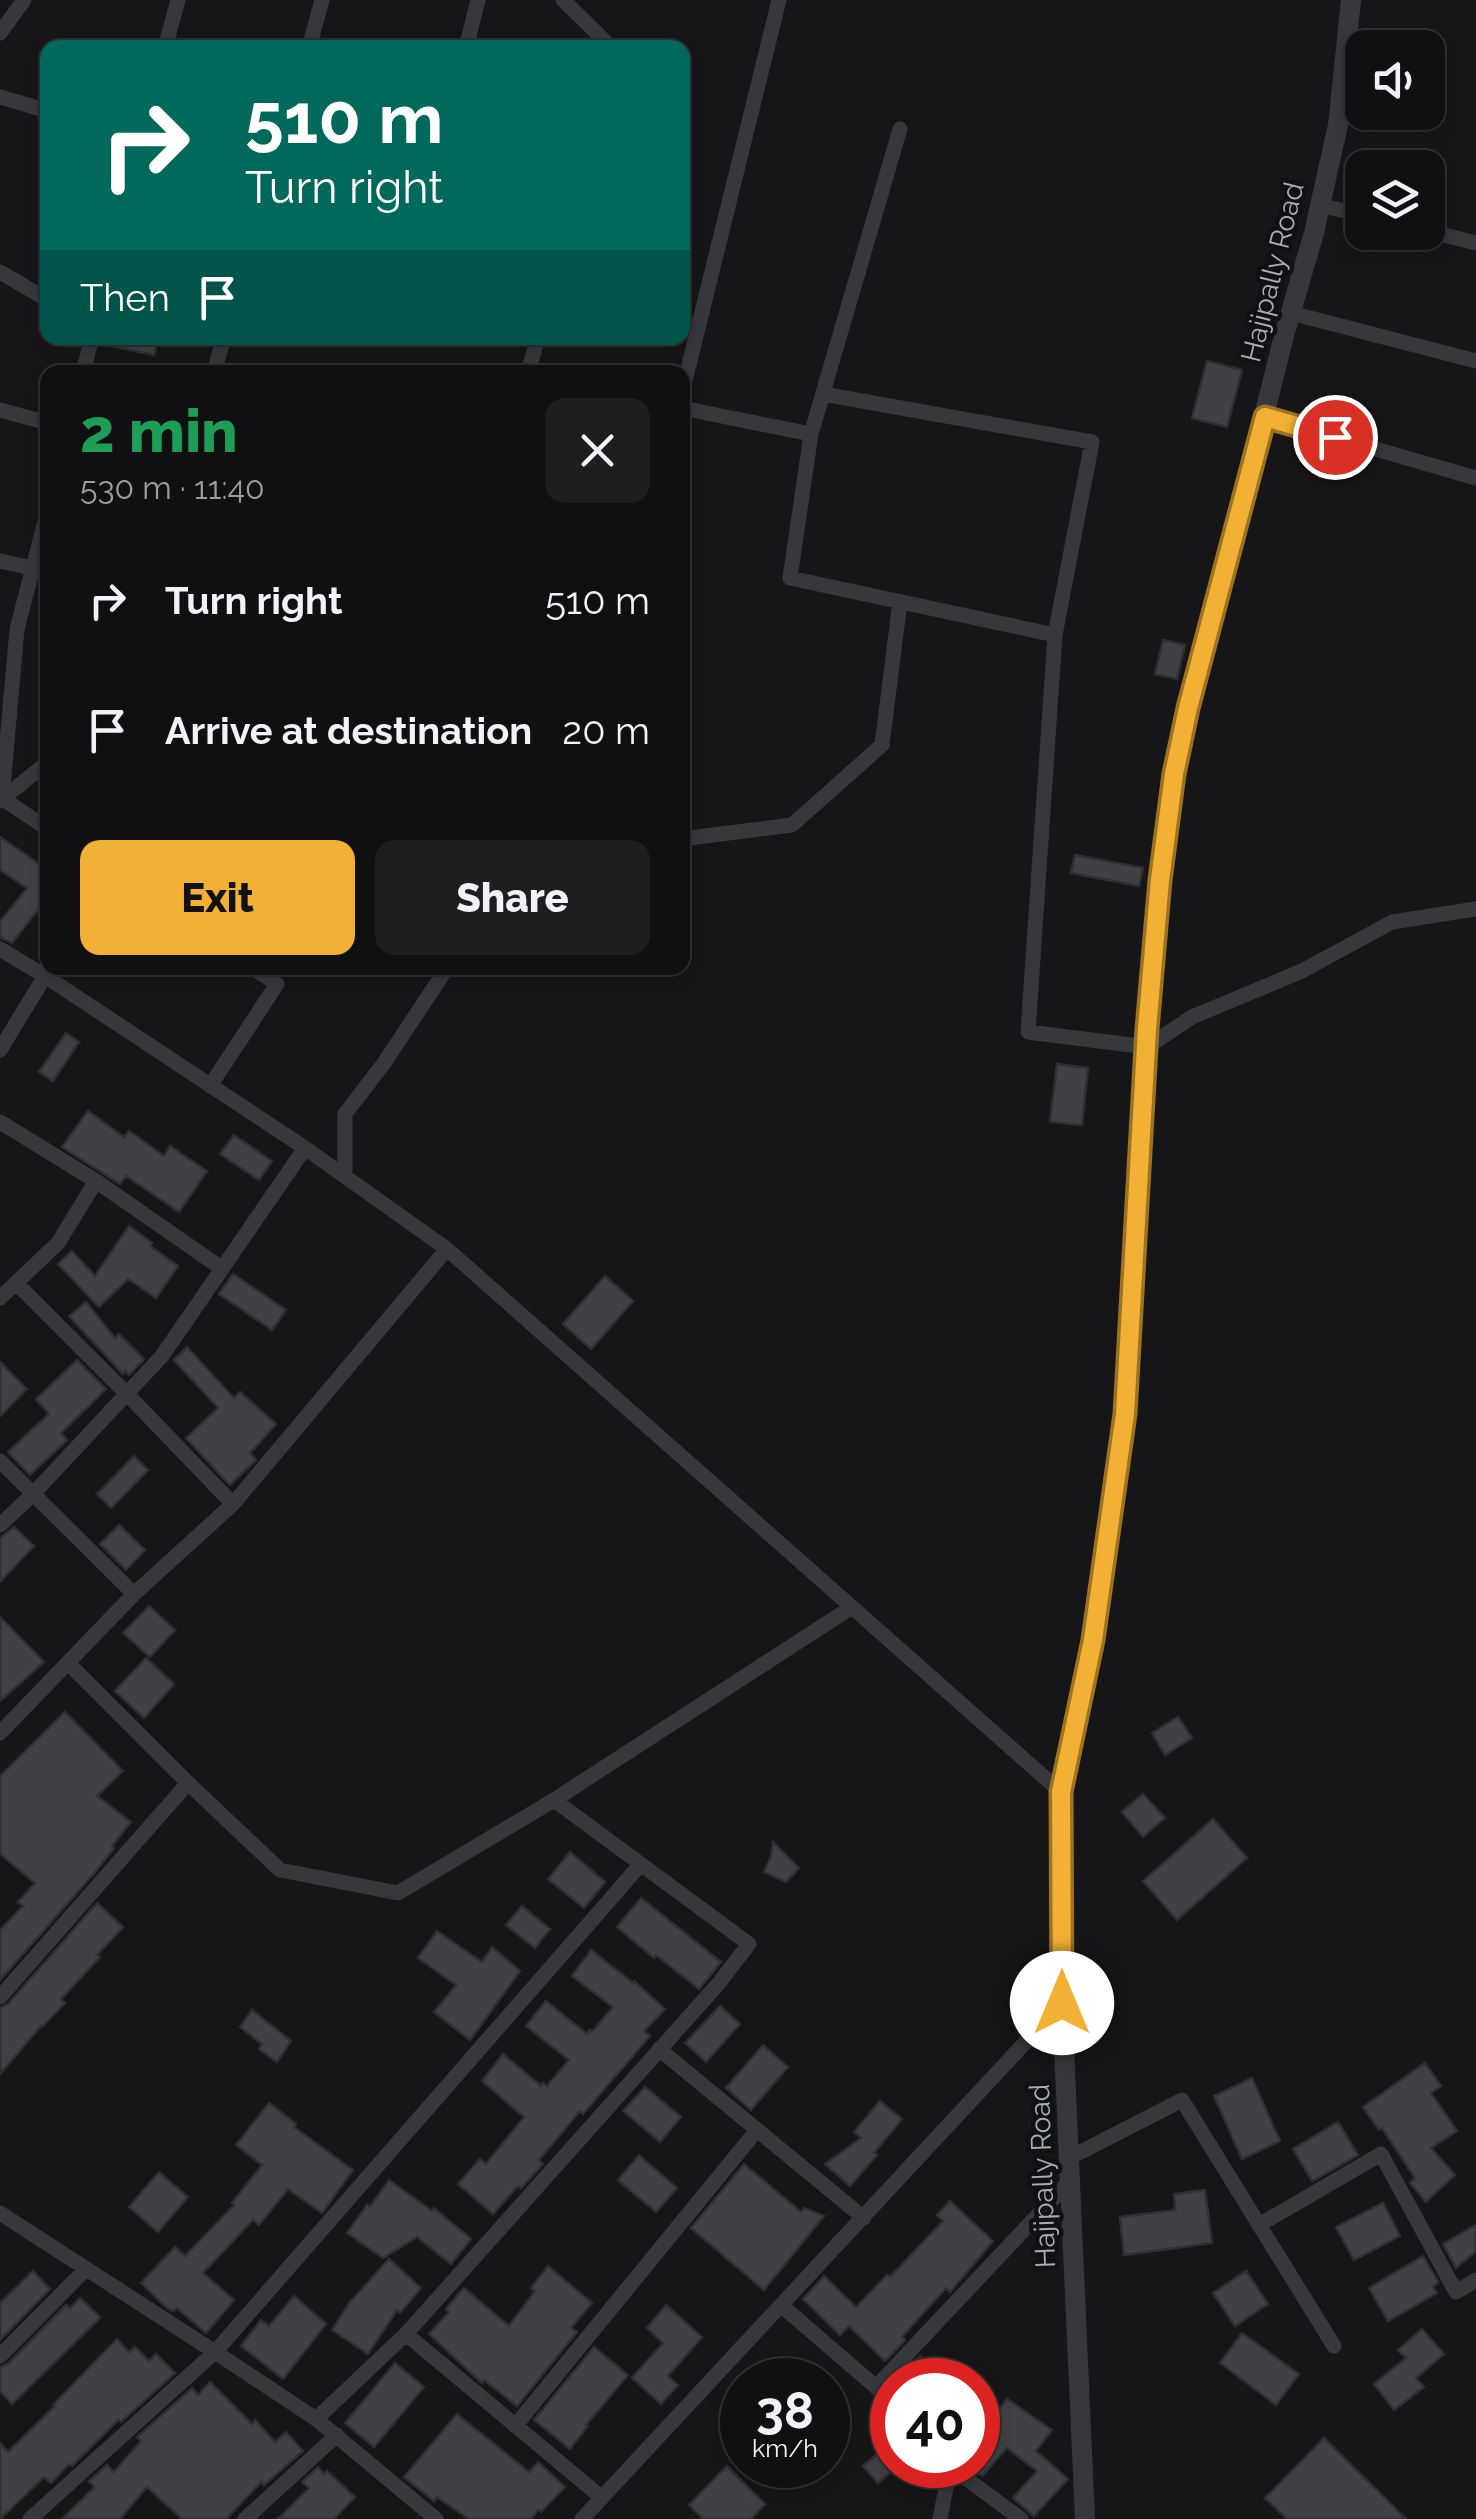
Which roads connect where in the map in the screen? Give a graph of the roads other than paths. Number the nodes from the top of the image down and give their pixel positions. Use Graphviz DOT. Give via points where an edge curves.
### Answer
graph roads {
  1 [pos="178,0"];
  2 [pos="322,0"];
  3 [pos="478,0"];
  4 [pos="563,0"];
  5 [pos="779,0"];
  6 [pos="1351,0"];
  7 [pos="19,2"];
  8 [pos="0,33"];
  9 [pos="168,40"];
  10 [pos="310,40"];
  11 [pos="468,40"];
  12 [pos="604,40"];
  13 [pos="0,97"];
  14 [pos="40,109"];
  15 [pos="900,129"];
  16 [pos="1319,204"];
  17 [pos="1345,211"];
  18 [pos="1445,235"];
  19 [pos="1476,243"];
  20 [pos="0,272"];
  21 [pos="40,295"];
  22 [pos="1290,313"];
  23 [pos="1476,361"];
  24 [pos="689,365"];
  25 [pos="823,394"];
  26 [pos="0,410"];
  27 [pos="690,410"];
  28 [pos="1265,417"];
  29 [pos="40,421"];
  30 [pos="812,434"];
  31 [pos="1476,478"];
  32 [pos="40,539"];
  33 [pos="0,561"];
  34 [pos="32,568"];
  35 [pos="900,602"];
  36 [pos="1055,635"];
  37 [pos="40,768"];
  38 [pos="1,799"];
  39 [pos="40,824"];
  40 [pos="690,837"];
  41 [pos="1476,908"];
  42 [pos="0,949"];
  43 [pos="40,973"];
  44 [pos="264,975"];
  45 [pos="442,975"];
  46 [pos="45,976"];
  47 [pos="1147,1047"];
  48 [pos="0,1050"];
  49 [pos="210,1086"];
  50 [pos="0,1122"];
  51 [pos="304,1148"];
  52 [pos="344,1176"];
  53 [pos="96,1181"];
  54 [pos="448,1248"];
  55 [pos="221,1268"];
  56 [pos="16,1283"];
  57 [pos="0,1298"];
  58 [pos="127,1394"];
  59 [pos="0,1460"];
  60 [pos="33,1494"];
  61 [pos="233,1504"];
  62 [pos="0,1525"];
  63 [pos="134,1594"];
  64 [pos="852,1607"];
  65 [pos="69,1664"];
  66 [pos="0,1733"];
  67 [pos="188,1783"];
  68 [pos="1061,1792"];
  69 [pos="554,1800"];
  70 [pos="641,1864"];
  71 [pos="0,1997"];
  72 [pos="1062,2003"];
  73 [pos="659,2050"];
  74 [pos="757,2130"];
  75 [pos="1069,2158"];
  76 [pos="1069,2182"];
  77 [pos="0,2213"];
  78 [pos="864,2218"];
  79 [pos="1259,2225"];
  80 [pos="86,2269"];
  81 [pos="1476,2280"];
  82 [pos="782,2306"];
  83 [pos="406,2334"];
  84 [pos="1334,2346"];
  85 [pos="215,2352"];
  86 [pos="0,2356"];
  87 [pos="902,2358"];
  88 [pos="870,2381"];
  89 [pos="316,2419"];
  90 [pos="515,2426"];
  91 [pos="337,2435"];
  92 [pos="945,2488"];
  93 [pos="979,2488"];
  94 [pos="601,2497"];
  95 [pos="30,2519"];
  96 [pos="244,2519"];
  97 [pos="436,2519"];
  98 [pos="582,2519"];
  99 [pos="940,2519"];
  100 [pos="1021,2519"];
  101 [pos="1085,2519"];
  1 -- 9 [label="street"];
  2 -- 10 [label="street"];
  3 -- 11 [label="street"];
  4 -- 12 [label="street"];
  5 -- 24 [label="street"];
  6 -- 16 [label="street, Hajipally Road" via="1338,125"];
  7 -- 8 [label="street"];
  13 -- 14 [label="street"];
  15 -- 25 [label="street"];
  16 -- 17 [label="street"];
  16 -- 22 [label="street, Hajipally Road"];
  18 -- 19 [label="street"];
  20 -- 21 [label="street"];
  22 -- 23 [label="street"];
  22 -- 28 [label="street, Hajipally Road"];
  25 -- 30 [label="street"];
  25 -- 36 [label="street" via="1092,442"];
  26 -- 29 [label="street"];
  27 -- 30 [label="street"];
  28 -- 31 [label="street"];
  28 -- 47 [label="street, Hajipally Road" via="1181,737 1160,880"];
  30 -- 35 [label="street" via="790,578"];
  32 -- 34 [label="street"];
  33 -- 34 [label="street"];
  34 -- 38 [label="street" via="17,629"];
  35 -- 36 [label="street"];
  35 -- 40 [label="street" via="882,745 792,825"];
  36 -- 47 [label="street" via="1028,1032"];
  37 -- 38 [label="street"];
  38 -- 39 [label="street"];
  41 -- 47 [label="street" via="1392,922 1302,972 1192,1016"];
  42 -- 43 [label="street"];
  44 -- 49 [label="street" via="278,984"];
  45 -- 52 [label="street" via="346,1114"];
  46 -- 48 [label="street"];
  46 -- 49 [label="street"];
  47 -- 68 [label="street, Hajipally Road" via="1125,1414 1093,1640"];
  49 -- 51 [label="street"];
  50 -- 53 [label="street"];
  51 -- 52 [label="street"];
  51 -- 55 [label="street"];
  52 -- 54 [label="street"];
  53 -- 55 [label="street"];
  53 -- 56 [label="street" via="58,1243"];
  54 -- 61 [label="street"];
  54 -- 64 [label="street"];
  55 -- 58 [label="street" via="162,1356"];
  56 -- 57 [label="street"];
  56 -- 58 [label="street"];
  58 -- 60 [label="street"];
  58 -- 61 [label="street"];
  59 -- 60 [label="street"];
  60 -- 62 [label="street"];
  60 -- 63 [label="street"];
  61 -- 63 [label="street"];
  63 -- 65 [label="street"];
  64 -- 68 [label="street"];
  64 -- 69 [label="street"];
  65 -- 66 [label="street"];
  65 -- 67 [label="street"];
  67 -- 69 [label="street" via="280,1870 398,1894"];
  67 -- 71 [label="street"];
  68 -- 72 [label="street, Hajipally Road"];
  69 -- 70 [label="street"];
  70 -- 73 [label="street" via="749,1944"];
  70 -- 85 [label="street"];
  72 -- 75 [label="street, Hajipally Road"];
  72 -- 78 [label="street"];
  73 -- 74 [label="street"];
  73 -- 83 [label="street"];
  74 -- 78 [label="street"];
  74 -- 90 [label="street"];
  75 -- 76 [label="street, Hajipally Road"];
  75 -- 79 [label="street" via="1182,2100"];
  76 -- 87 [label="street"];
  76 -- 101 [label="street, Hajipally Road"];
  77 -- 80 [label="street"];
  78 -- 82 [label="street"];
  79 -- 81 [label="street" via="1381,2154 1456,2292"];
  79 -- 84 [label="street"];
  80 -- 85 [label="street"];
  80 -- 86 [label="street"];
  82 -- 88 [label="street"];
  82 -- 94 [label="street"];
  83 -- 89 [label="street"];
  83 -- 90 [label="street"];
  85 -- 89 [label="street"];
  85 -- 95 [label="street"];
  89 -- 91 [label="street"];
  90 -- 94 [label="street"];
  91 -- 96 [label="street"];
  91 -- 97 [label="street"];
  92 -- 99 [label="street"];
  93 -- 100 [label="street"];
  94 -- 98 [label="street"];
}
